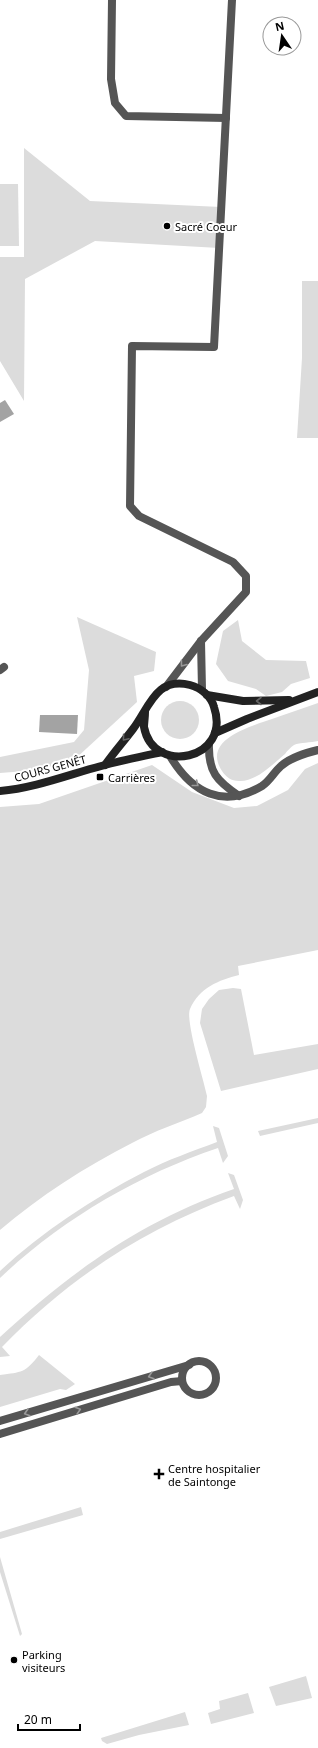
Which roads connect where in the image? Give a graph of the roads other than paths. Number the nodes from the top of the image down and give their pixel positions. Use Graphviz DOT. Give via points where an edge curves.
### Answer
graph roads {
  1 [pos="112,0"];
  2 [pos="232,0"];
  3 [pos="226,118"];
  4 [pos="201,641"];
  5 [pos="166,686"];
  6 [pos="318,692"];
  7 [pos="204,693"];
  8 [pos="298,699"];
  9 [pos="145,712"];
  10 [pos="215,733"];
  11 [pos="209,744"];
  12 [pos="318,750"];
  13 [pos="162,752"];
  14 [pos="170,756"];
  15 [pos="105,765"];
  16 [pos="0,791"];
  17 [pos="239,796"];
  18 [pos="189,1365"];
  19 [pos="182,1381"];
  20 [pos="0,1421"];
  21 [pos="0,1434"];
  1 -- 3 [label="street" via="111,79 115,103 126,116"];
  2 -- 3 [label="street"];
  3 -- 4 [label="street" via="214,347 132,346 130,506 139,516 233,562 246,576 246,592"];
  4 -- 5 [label="street, one-way"];
  4 -- 7 [label="street"];
  5 -- 7 [label="main road" via="190,685"];
  5 -- 9 [label="main road" via="150,699"];
  6 -- 8 [label="main road"];
  8 -- 7 [label="main road, one-way" via="243,701"];
  7 -- 10 [label="main road" via="213,704 216,713"];
  8 -- 10 [label="main road"];
  9 -- 13 [label="main road" via="144,728 151,742"];
  9 -- 15 [label="main road, one-way"];
  10 -- 11 [label="main road"];
  11 -- 14 [label="main road" via="191,756"];
  11 -- 17 [label="street" via="213,773 221,784"];
  12 -- 17 [label="street" via="294,758 282,765 264,784"];
  13 -- 14 [label="main road"];
  13 -- 15 [label="main road, COURS GENÊT"];
  14 -- 17 [label="street, one-way" via="178,769 212,796"];
  15 -- 16 [label="main road, COURS GENÊT" via="64,778"];
  18 -- 19 [label="street" via="184,1370"];
  18 -- 19 [label="street" via="200,1361 210,1366 216,1376 214,1386 207,1394 196,1395 187,1390"];
  18 -- 20 [label="street, one-way"];
  21 -- 19 [label="street, one-way" via="171,1382"];
}
